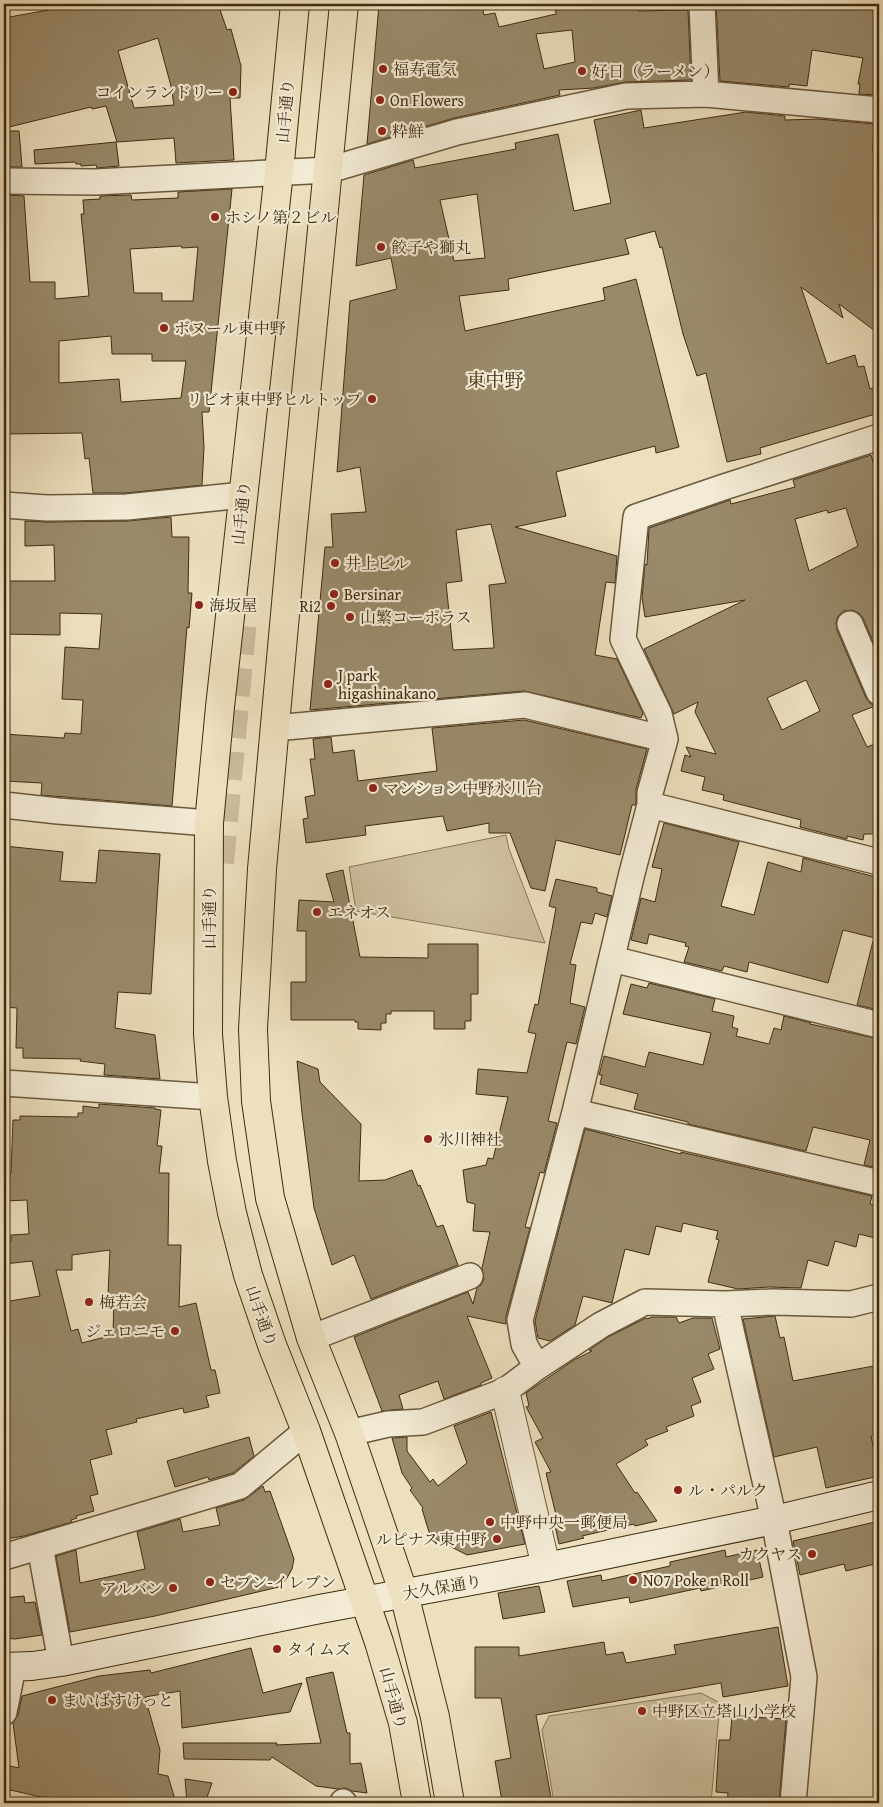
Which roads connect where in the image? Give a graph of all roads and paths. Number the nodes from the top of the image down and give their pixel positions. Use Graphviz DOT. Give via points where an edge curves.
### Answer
graph roads {
  1 [pos="295,4"];
  2 [pos="344,4"];
  3 [pos="702,4"];
  4 [pos="706,94"];
  5 [pos="879,110"];
  6 [pos="329,170"];
  7 [pos="279,172"];
  8 [pos="4,181"];
  9 [pos="879,437"];
  10 [pos="244,495"];
  11 [pos="4,504"];
  12 [pos="850,624"];
  13 [pos="879,692"];
  14 [pos="275,728"];
  15 [pos="665,739"];
  16 [pos="4,805"];
  17 [pos="650,805"];
  18 [pos="209,823"];
  19 [pos="879,862"];
  20 [pos="612,959"];
  21 [pos="879,1025"];
  22 [pos="4,1083"];
  23 [pos="213,1097"];
  24 [pos="575,1112"];
  25 [pos="879,1184"];
  26 [pos="470,1276"];
  27 [pos="879,1297"];
  28 [pos="725,1304"];
  29 [pos="311,1338"];
  30 [pos="538,1367"];
  31 [pos="505,1391"];
  32 [pos="306,1431"];
  33 [pos="349,1433"];
  34 [pos="879,1495"];
  35 [pos="774,1520"];
  36 [pos="40,1546"];
  37 [pos="4,1557"];
  38 [pos="546,1567"];
  39 [pos="404,1594"];
  40 [pos="364,1601"];
  41 [pos="61,1662"];
  42 [pos="8,1667"];
  43 [pos="4,1712"];
  44 [pos="417,1803"];
  45 [pos="450,1803"];
  46 [pos="793,1803"];
  1 -- 7 [label="main road, 山手通り"];
  2 -- 6 [label="main road"];
  3 -- 4 [label="street"];
  4 -- 5 [label="street"];
  4 -- 6 [label="street" via="617,98 457,132"];
  6 -- 7 [label="street"];
  6 -- 14 [label="main road"];
  7 -- 8 [label="street" via="96,182"];
  7 -- 10 [label="main road, 山手通り"];
  9 -- 15 [label="street" via="636,517 624,639 659,714"];
  10 -- 11 [label="street" via="127,507 47,508"];
  10 -- 18 [label="main road, 山手通り"];
  12 -- 13 [label="street"];
  14 -- 15 [label="street" via="525,705"];
  14 -- 29 [label="main road" via="262,869 253,1029 256,1101 270,1198"];
  15 -- 17 [label="street"];
  16 -- 18 [label="street"];
  17 -- 19 [label="street"];
  17 -- 20 [label="street"];
  18 -- 23 [label="main road, 山手通り" via="208,1034"];
  20 -- 21 [label="street"];
  20 -- 24 [label="street"];
  22 -- 23 [label="street"];
  23 -- 32 [label="main road, 山手通り" via="232,1213 248,1275"];
  24 -- 25 [label="street"];
  24 -- 30 [label="street" via="520,1320 524,1344"];
  26 -- 29 [label="street"];
  27 -- 28 [label="street" via="850,1304"];
  28 -- 30 [label="street" via="646,1302 601,1325"];
  28 -- 35 [label="street"];
  29 -- 33 [label="main road"];
  30 -- 31 [label="street"];
  31 -- 33 [label="street" via="423,1422 388,1424"];
  31 -- 38 [label="main road"];
  32 -- 36 [label="street" via="240,1486"];
  32 -- 40 [label="main road, 山手通り"];
  33 -- 39 [label="main road"];
  34 -- 35 [label="main road, 大久保通り"];
  35 -- 38 [label="main road, 大久保通り"];
  35 -- 46 [label="street" via="804,1677"];
  36 -- 37 [label="street"];
  36 -- 41 [label="street"];
  38 -- 39 [label="main road, 大久保通り"];
  39 -- 40 [label="main road, 大久保通り"];
  39 -- 45 [label="main road" via="435,1717"];
  40 -- 41 [label="main road, 大久保通り"];
  40 -- 44 [label="main road, 山手通り" via="402,1723"];
  41 -- 42 [label="main road, 大久保通り"];
  42 -- 43 [label="street"];
}
